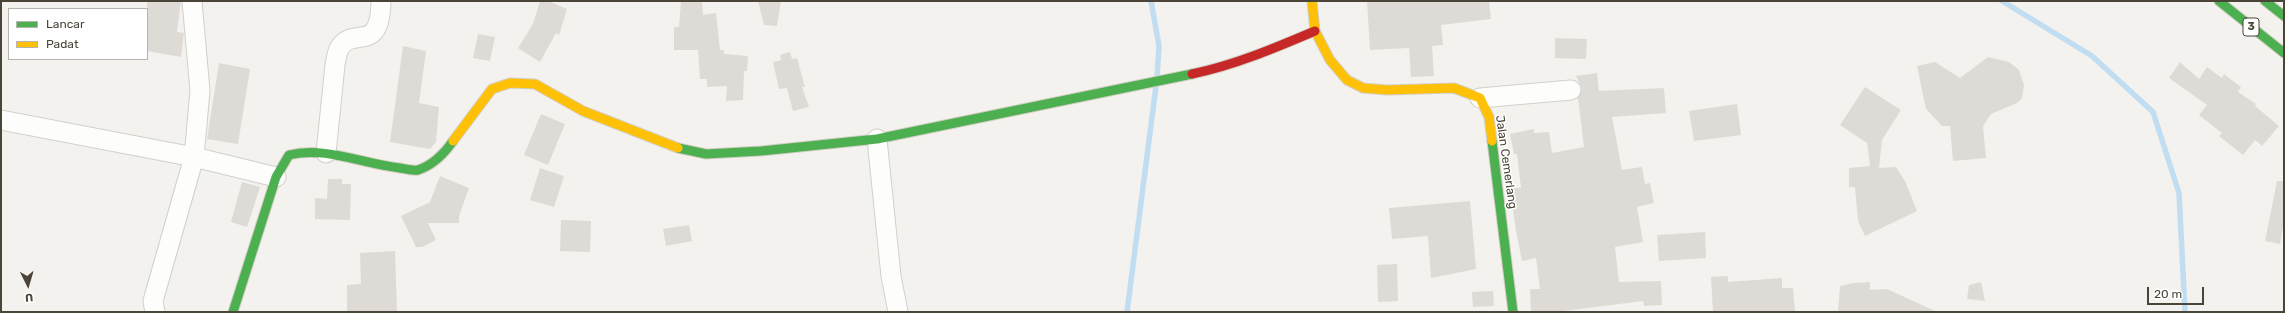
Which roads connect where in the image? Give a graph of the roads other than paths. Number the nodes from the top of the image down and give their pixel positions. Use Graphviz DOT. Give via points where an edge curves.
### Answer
graph roads {
  1 [pos="192,1"];
  2 [pos="381,1"];
  3 [pos="1312,1"];
  4 [pos="2219,1"];
  5 [pos="2265,1"];
  6 [pos="2284,16"];
  7 [pos="1315,31"];
  8 [pos="2284,53"];
  9 [pos="1572,90"];
  10 [pos="1480,98"];
  11 [pos="1,120"];
  12 [pos="877,139"];
  13 [pos="326,153"];
  14 [pos="194,157"];
  15 [pos="276,177"];
  16 [pos="155,312"];
  17 [pos="233,312"];
  18 [pos="898,312"];
  19 [pos="1513,312"];
  1 -- 14 [label="street" via="200,91"];
  2 -- 13 [label="street" via="381,15 373,33 346,41 340,46 334,65"];
  3 -- 7 [label="street"];
  4 -- 8 [label="street, 3"];
  5 -- 6 [label="street, 3"];
  7 -- 10 [label="street" via="1330,60 1347,80 1363,88 1454,88"];
  7 -- 12 [label="street" via="1212,70"];
  9 -- 10 [label="street"];
  10 -- 19 [label="street, Jalan Cemerlang" via="1489,117"];
  11 -- 14 [label="street"];
  12 -- 13 [label="street" via="706,154 671,147 583,112 535,84 519,82 492,89 442,157 417,170 389,167"];
  12 -- 18 [label="street" via="891,276"];
  13 -- 15 [label="street" via="296,152 286,159"];
  14 -- 15 [label="street"];
  14 -- 16 [label="street" via="153,301"];
  15 -- 17 [label="street"];
}
